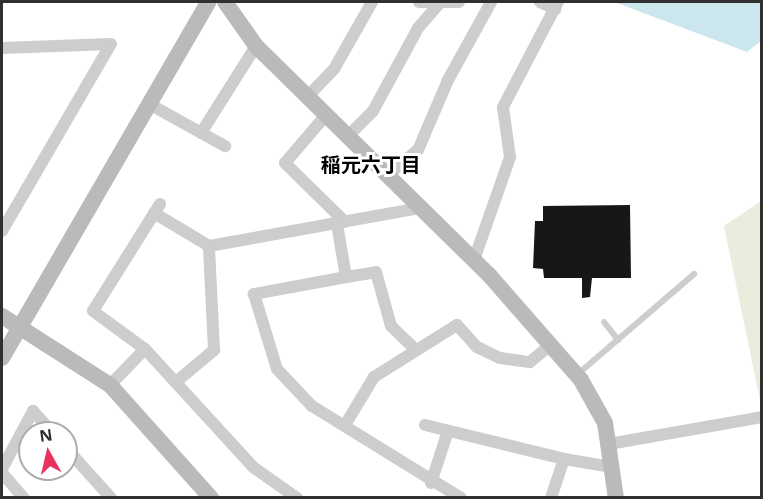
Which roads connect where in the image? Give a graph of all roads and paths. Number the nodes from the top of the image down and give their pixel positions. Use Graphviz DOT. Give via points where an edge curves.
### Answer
graph roads {
  1 [pos="208,2"];
  2 [pos="225,2"];
  3 [pos="372,2"];
  4 [pos="419,2"];
  5 [pos="459,2"];
  6 [pos="491,2"];
  7 [pos="540,2"];
  8 [pos="439,4"];
  9 [pos="557,5"];
  10 [pos="256,46"];
  11 [pos="2,48"];
  12 [pos="308,96"];
  13 [pos="151,105"];
  14 [pos="326,115"];
  15 [pos="201,133"];
  16 [pos="348,136"];
  17 [pos="225,146"];
  18 [pos="388,175"];
  19 [pos="421,208"];
  20 [pos="341,223"];
  21 [pos="2,231"];
  22 [pos="209,246"];
  23 [pos="474,260"];
  24 [pos="694,274"];
  25 [pos="346,277"];
  26 [pos="2,316"];
  27 [pos="604,322"];
  28 [pos="20,327"];
  29 [pos="618,340"];
  30 [pos="550,345"];
  31 [pos="145,349"];
  32 [pos="415,349"];
  33 [pos="2,358"];
  34 [pos="577,375"];
  35 [pos="177,382"];
  36 [pos="110,386"];
  37 [pos="762,417"];
  38 [pos="28,421"];
  39 [pos="42,421"];
  40 [pos="345,425"];
  41 [pos="425,425"];
  42 [pos="448,431"];
  43 [pos="18,440"];
  44 [pos="609,444"];
  45 [pos="564,459"];
  46 [pos="78,461"];
  47 [pos="612,467"];
  48 [pos="2,471"];
  49 [pos="431,483"];
  50 [pos="208,496"];
  51 [pos="24,498"];
  52 [pos="111,498"];
  53 [pos="297,498"];
  54 [pos="461,498"];
  55 [pos="551,498"];
  56 [pos="616,498"];
  1 -- 13 [label="street"];
  2 -- 10 [label="street"];
  3 -- 12 [label="street" via="334,69"];
  4 -- 8 [label="street"];
  5 -- 8 [label="street"];
  6 -- 18 [label="street" via="447,80 418,150"];
  7 -- 9 [label="street"];
  8 -- 16 [label="street" via="418,28 373,111"];
  9 -- 23 [label="street" via="503,107 510,157"];
  10 -- 12 [label="street"];
  10 -- 15 [label="street"];
  11 -- 21 [label="street" via="111,44"];
  12 -- 14 [label="street"];
  13 -- 15 [label="street"];
  13 -- 28 [label="street"];
  14 -- 16 [label="street"];
  14 -- 20 [label="street" via="285,163"];
  15 -- 17 [label="street"];
  16 -- 18 [label="street"];
  18 -- 19 [label="street"];
  19 -- 20 [label="street"];
  19 -- 23 [label="street"];
  20 -- 22 [label="street"];
  20 -- 25 [label="street"];
  22 -- 31 [label="street" via="157,208 93,311"];
  22 -- 35 [label="street" via="213,350"];
  23 -- 30 [label="street"];
  24 -- 29 [label="lane"];
  25 -- 32 [label="street" via="376,272 391,326"];
  25 -- 40 [label="street" via="254,294 277,369 293,392"];
  26 -- 28 [label="street"];
  27 -- 29 [label="lane"];
  28 -- 33 [label="street"];
  28 -- 36 [label="street"];
  29 -- 34 [label="lane"];
  30 -- 32 [label="street" via="530,362 500,358 477,347 457,325"];
  30 -- 34 [label="street"];
  31 -- 35 [label="street"];
  31 -- 36 [label="street"];
  32 -- 40 [label="street" via="374,377"];
  34 -- 44 [label="street" via="596,399"];
  35 -- 53 [label="street" via="253,467"];
  36 -- 50 [label="street"];
  37 -- 44 [label="street"];
  38 -- 39 [label="street" via="33,411"];
  40 -- 49 [label="street"];
  41 -- 42 [label="street"];
  42 -- 45 [label="street"];
  42 -- 49 [label="street"];
  43 -- 48 [label="street"];
  44 -- 47 [label="street"];
  45 -- 47 [label="street"];
  45 -- 55 [label="street"];
  46 -- 52 [label="street"];
  47 -- 56 [label="street"];
  48 -- 51 [label="street"];
  49 -- 54 [label="street"];
}
